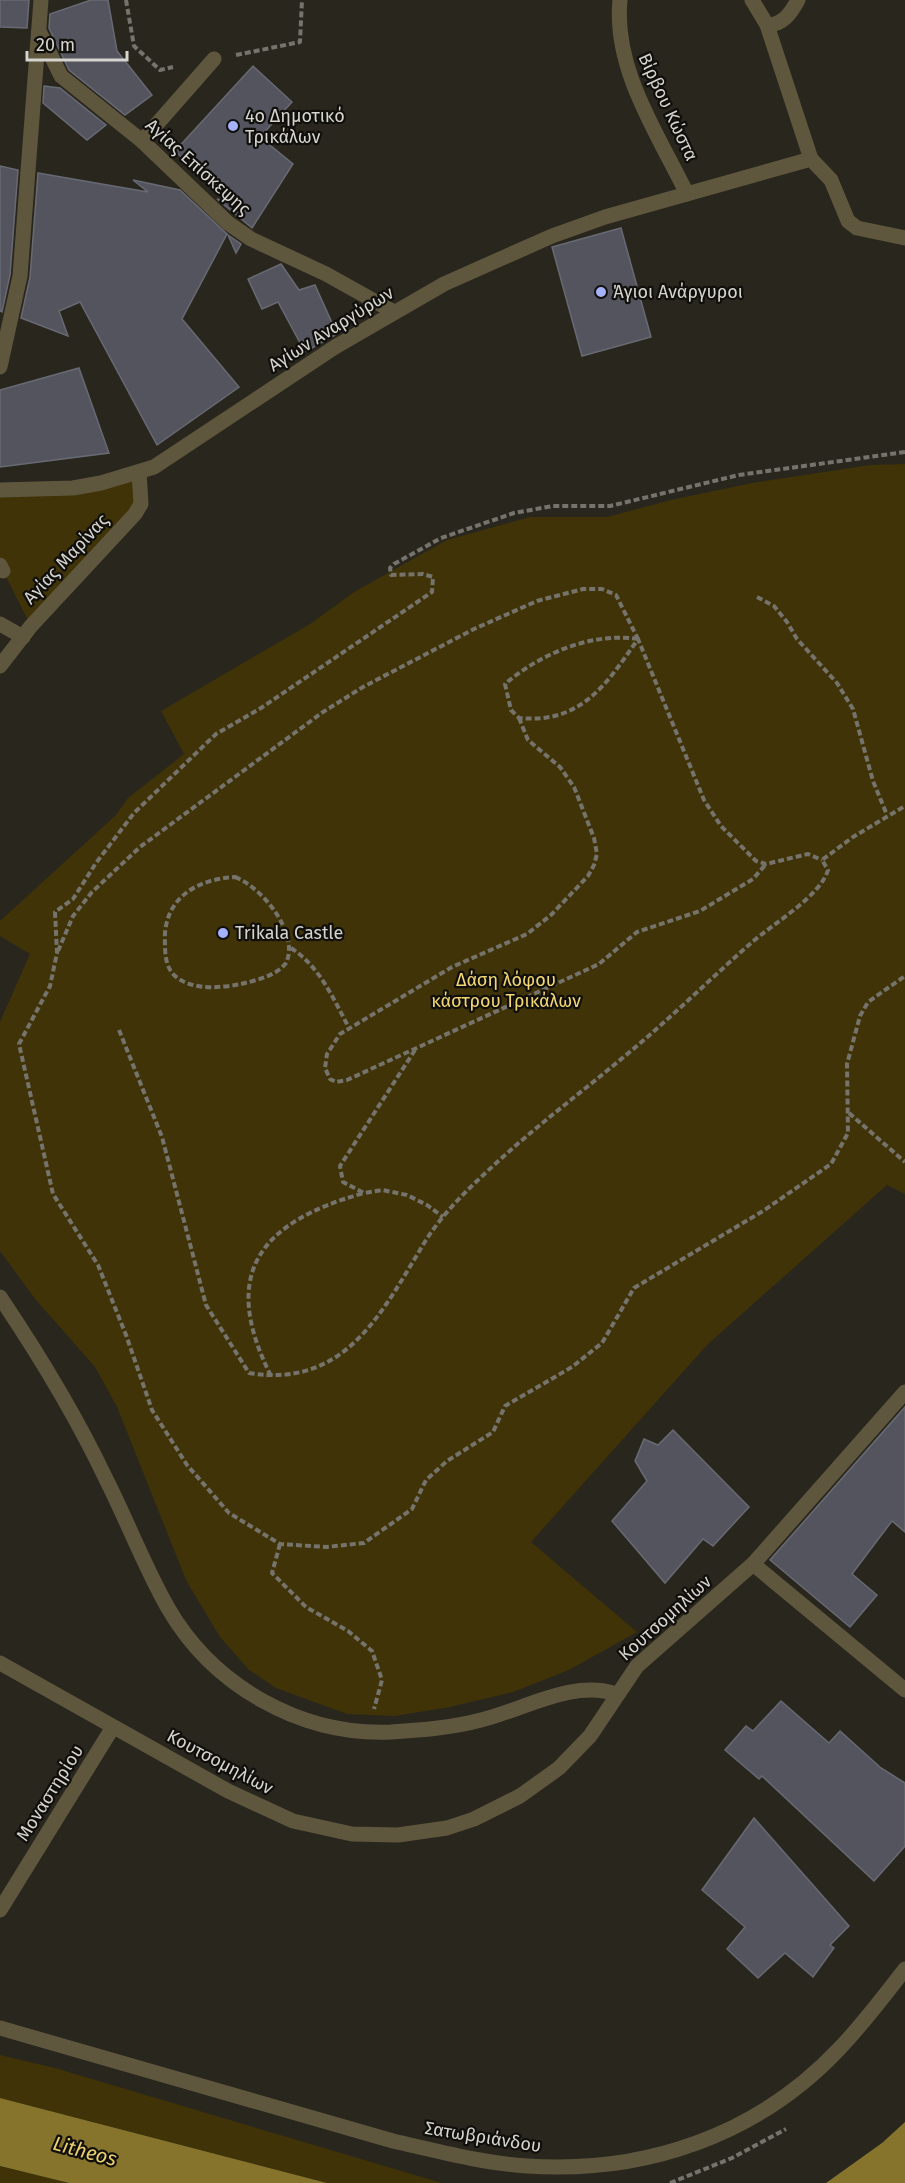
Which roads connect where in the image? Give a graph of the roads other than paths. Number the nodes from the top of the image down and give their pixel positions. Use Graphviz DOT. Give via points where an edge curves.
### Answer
graph roads {
  1 [pos="40,0"];
  2 [pos="620,0"];
  3 [pos="752,0"];
  4 [pos="798,0"];
  5 [pos="767,25"];
  6 [pos="39,31"];
  7 [pos="214,59"];
  8 [pos="142,141"];
  9 [pos="811,159"];
  10 [pos="687,194"];
  11 [pos="905,238"];
  12 [pos="394,312"];
  13 [pos="0,367"];
  14 [pos="139,472"];
  15 [pos="0,490"];
  16 [pos="0,624"];
  17 [pos="22,637"];
  18 [pos="0,666"];
  19 [pos="0,1297"];
  20 [pos="905,1392"];
  21 [pos="753,1564"];
  22 [pos="0,1663"];
  23 [pos="905,1690"];
  24 [pos="616,1694"];
  25 [pos="113,1727"];
  26 [pos="0,1910"];
  27 [pos="905,1969"];
  28 [pos="0,2028"];
  1 -- 6 [label="street"];
  2 -- 10 [label="street, Βίρβου Κώστα" via="622,53"];
  3 -- 5 [label="street"];
  4 -- 5 [label="street" via="784,20"];
  5 -- 9 [label="street"];
  6 -- 8 [label="street, Αγίας Επίσκεψης" via="61,76"];
  6 -- 13 [label="street" via="20,276"];
  7 -- 8 [label="street"];
  8 -- 12 [label="street, Αγίας Επίσκεψης" via="228,223 251,239"];
  9 -- 10 [label="street, Αγίων Αναργύρων"];
  9 -- 11 [label="street" via="831,180 848,221 857,228"];
  10 -- 12 [label="street, Αγίων Αναργύρων" via="552,236 444,284"];
  12 -- 14 [label="street, Αγίων Αναργύρων" via="335,347 171,458"];
  14 -- 15 [label="street, Αγίων Αναργύρων" via="73,488"];
  14 -- 17 [label="street, Αγίας Μαρίνας" via="141,504 135,514"];
  16 -- 17 [label="street"];
  17 -- 18 [label="street, Αγίας Μαρίνας"];
  19 -- 24 [label="street" via="66,1403 168,1610 193,1644 235,1683 308,1721 367,1732 460,1725 584,1689"];
  20 -- 21 [label="street, Κουτσομηλίων"];
  21 -- 23 [label="street"];
  21 -- 24 [label="street, Κουτσομηλίων" via="650,1653"];
  22 -- 25 [label="street, Κουτσομηλίων"];
  24 -- 25 [label="street, Κουτσομηλίων" via="590,1736 575,1752 520,1796 474,1819 398,1834 352,1834 293,1821 228,1791"];
  25 -- 26 [label="street, Μοναστηρίου"];
  27 -- 28 [label="street, Σατωβριάνδου" via="838,2050 810,2077 751,2119 664,2155 602,2165 527,2166 427,2149"];
}
